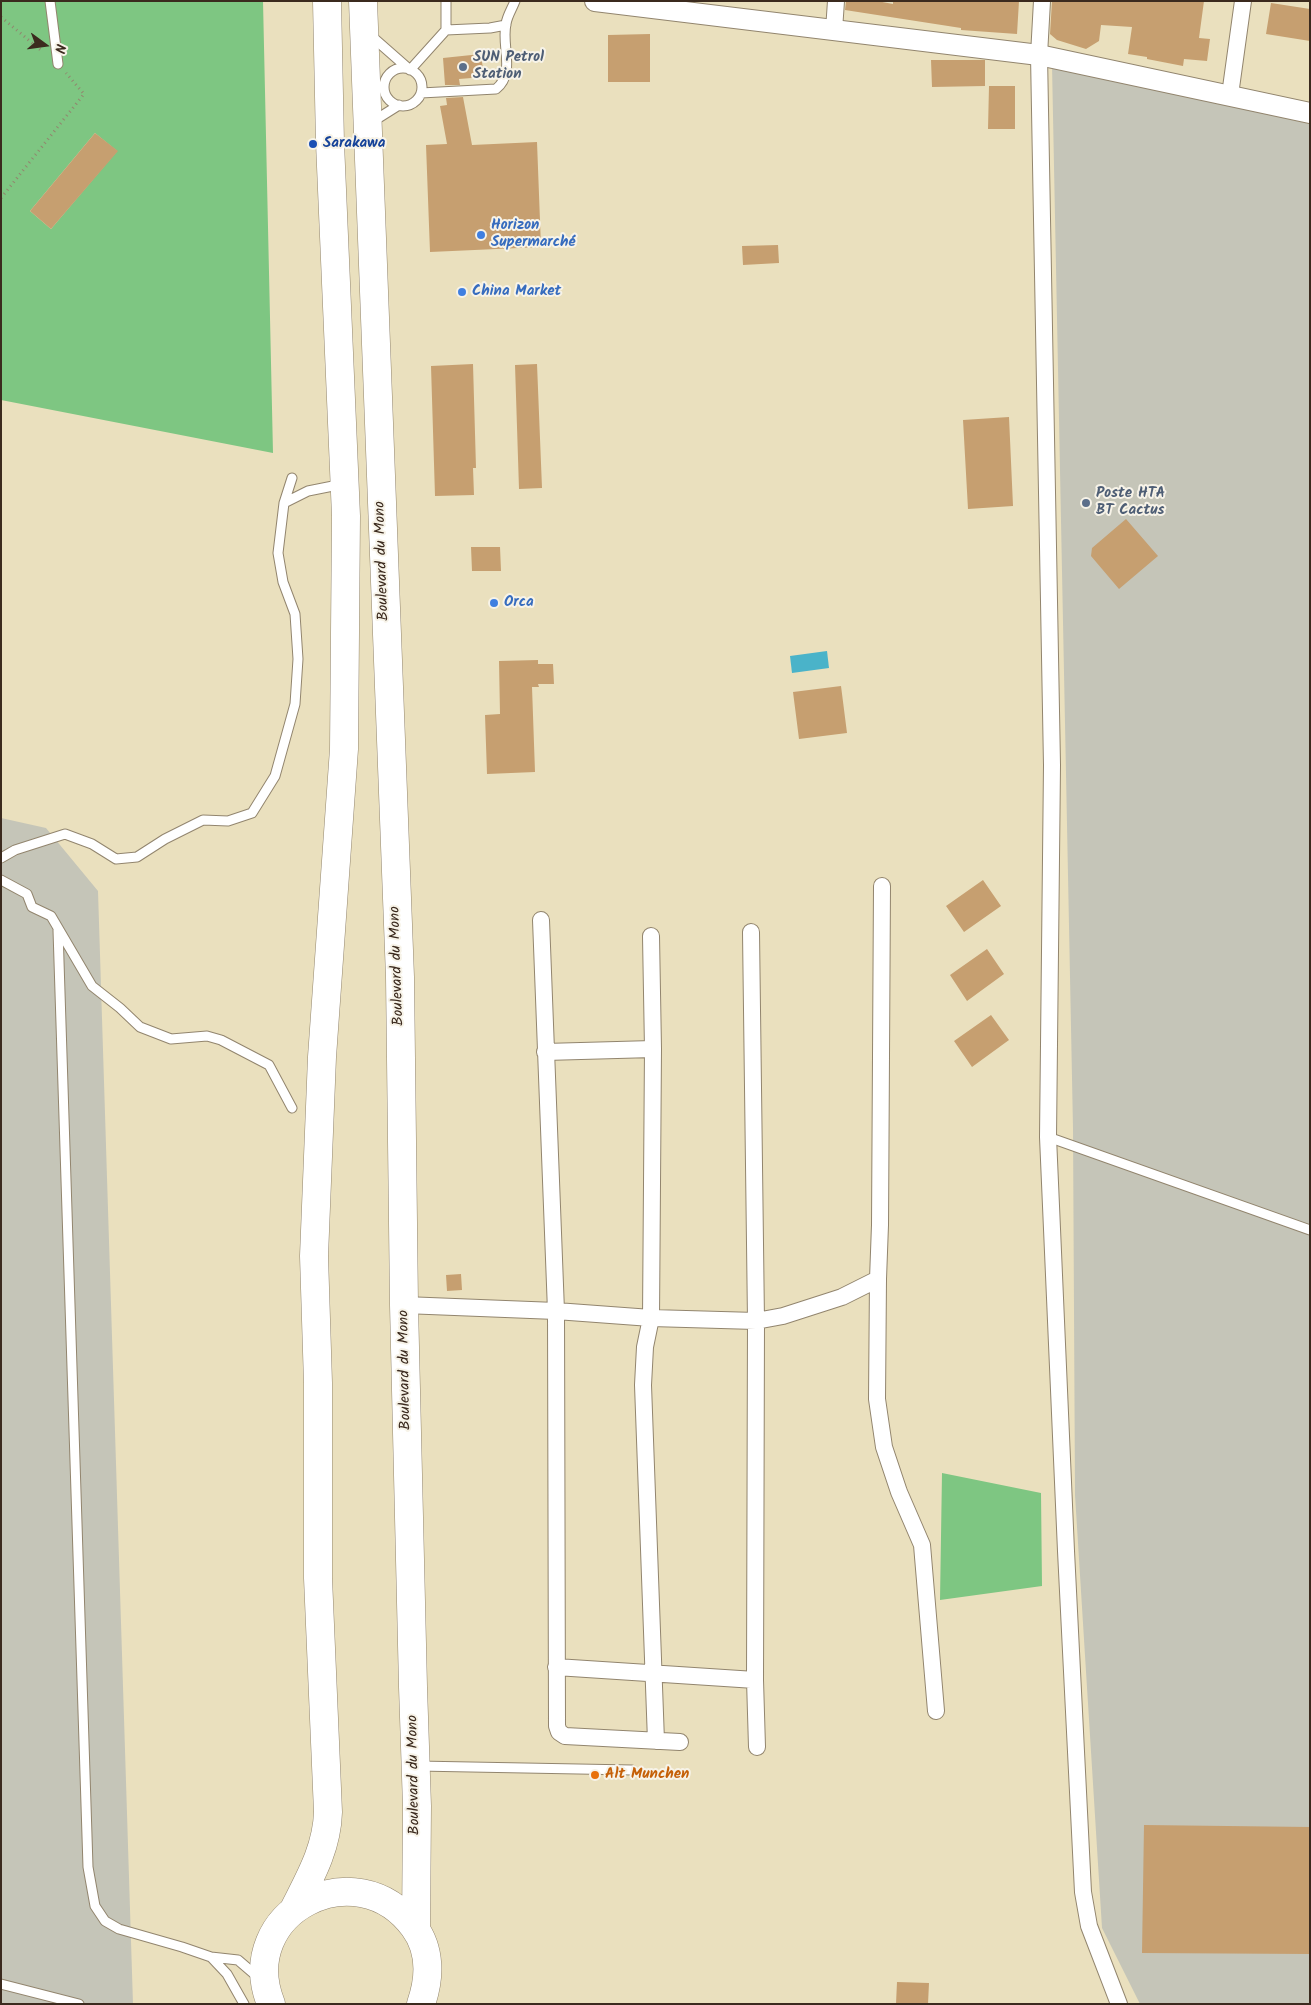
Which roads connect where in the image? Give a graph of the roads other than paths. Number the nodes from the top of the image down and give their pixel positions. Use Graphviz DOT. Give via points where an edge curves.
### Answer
graph roads {
  1 [pos="50,1"];
  2 [pos="327,1"];
  3 [pos="363,1"];
  4 [pos="446,1"];
  5 [pos="515,1"];
  6 [pos="595,1"];
  7 [pos="836,1"];
  8 [pos="1042,1"];
  9 [pos="1243,1"];
  10 [pos="506,25"];
  11 [pos="365,30"];
  12 [pos="446,30"];
  13 [pos="834,30"];
  14 [pos="1039,55"];
  15 [pos="58,64"];
  16 [pos="410,70"];
  17 [pos="421,93"];
  18 [pos="1230,95"];
  19 [pos="399,105"];
  20 [pos="1310,113"];
  21 [pos="367,125"];
  22 [pos="292,478"];
  23 [pos="344,484"];
  24 [pos="284,503"];
  25 [pos="1,858"];
  26 [pos="1,880"];
  27 [pos="882,886"];
  28 [pos="541,920"];
  29 [pos="58,930"];
  30 [pos="751,932"];
  31 [pos="651,936"];
  32 [pos="653,1049"];
  33 [pos="545,1052"];
  34 [pos="292,1108"];
  35 [pos="1048,1138"];
  36 [pos="1310,1230"];
  37 [pos="878,1279"];
  38 [pos="404,1305"];
  39 [pos="556,1311"];
  40 [pos="651,1318"];
  41 [pos="756,1321"];
  42 [pos="556,1667"];
  43 [pos="653,1673"];
  44 [pos="755,1680"];
  45 [pos="936,1711"];
  46 [pos="656,1741"];
  47 [pos="680,1742"];
  48 [pos="756,1747"];
  49 [pos="416,1766"];
  50 [pos="632,1770"];
  51 [pos="293,1911"];
  52 [pos="416,1930"];
  53 [pos="211,1958"];
  54 [pos="1,1984"];
  55 [pos="424,1991"];
  56 [pos="268,1993"];
  57 [pos="79,2004"];
  58 [pos="244,2004"];
  59 [pos="439,2004"];
  60 [pos="1119,2004"];
  1 -- 15 [label="lane"];
  2 -- 23 [label="highway"];
  3 -- 11 [label="highway, Boulevard du Mono"];
  4 -- 12 [label="lane"];
  5 -- 10 [label="lane"];
  6 -- 13 [label="street"];
  7 -- 13 [label="street"];
  8 -- 14 [label="street"];
  9 -- 18 [label="street"];
  10 -- 12 [label="lane"];
  10 -- 17 [label="lane" via="506,75 496,89"];
  11 -- 16 [label="lane"];
  11 -- 21 [label="highway, Boulevard du Mono"];
  12 -- 16 [label="lane"];
  13 -- 14 [label="street"];
  14 -- 18 [label="street"];
  14 -- 35 [label="street" via="1052,765"];
  16 -- 17 [label="lane" via="420,79"];
  16 -- 19 [label="lane" via="397,69 385,82 389,100"];
  17 -- 19 [label="lane" via="412,104"];
  18 -- 20 [label="street"];
  19 -- 21 [label="lane"];
  21 -- 38 [label="highway, Boulevard du Mono" via="400,977"];
  22 -- 24 [label="lane"];
  23 -- 24 [label="lane" via="308,491"];
  23 -- 51 [label="highway" via="344,749 322,1057 314,1256 318,1578 327,1828 311,1875"];
  24 -- 25 [label="lane" via="278,552 283,582 294,614 298,659 295,704 275,776 252,813 228,821 203,820 137,857 116,859 92,844 65,834 14,850"];
  26 -- 29 [label="lane" via="27,894 32,907 51,916"];
  27 -- 37 [label="street"];
  28 -- 33 [label="street"];
  29 -- 34 [label="lane" via="92,986 140,1027 171,1040 207,1036 221,1040 268,1065"];
  29 -- 53 [label="lane" via="88,1867 95,1906 105,1922"];
  30 -- 41 [label="street"];
  31 -- 32 [label="street"];
  32 -- 33 [label="street"];
  32 -- 40 [label="street"];
  33 -- 39 [label="street"];
  35 -- 36 [label="lane"];
  35 -- 60 [label="street" via="1083,1892 1089,1926"];
  37 -- 41 [label="street" via="842,1297"];
  37 -- 45 [label="street" via="877,1399 884,1446 922,1545"];
  38 -- 39 [label="street"];
  38 -- 49 [label="highway, Boulevard du Mono"];
  39 -- 40 [label="street"];
  39 -- 42 [label="street"];
  40 -- 41 [label="street"];
  40 -- 43 [label="street" via="645,1347 643,1385"];
  41 -- 44 [label="street"];
  42 -- 43 [label="street"];
  42 -- 46 [label="street" via="559,1732 565,1736"];
  43 -- 44 [label="street"];
  43 -- 46 [label="street"];
  44 -- 48 [label="street"];
  46 -- 47 [label="street"];
  49 -- 50 [label="lane"];
  49 -- 52 [label="highway, Boulevard du Mono"];
  51 -- 52 [label="highway" via="324,1895 359,1892 397,1909"];
  51 -- 56 [label="highway" via="279,1924 270,1942 264,1968"];
  52 -- 55 [label="highway" via="426,1953"];
  53 -- 56 [label="lane" via="238,1960"];
  53 -- 58 [label="lane" via="227,1974"];
  54 -- 57 [label="lane"];
  55 -- 59 [label="highway"];
}
